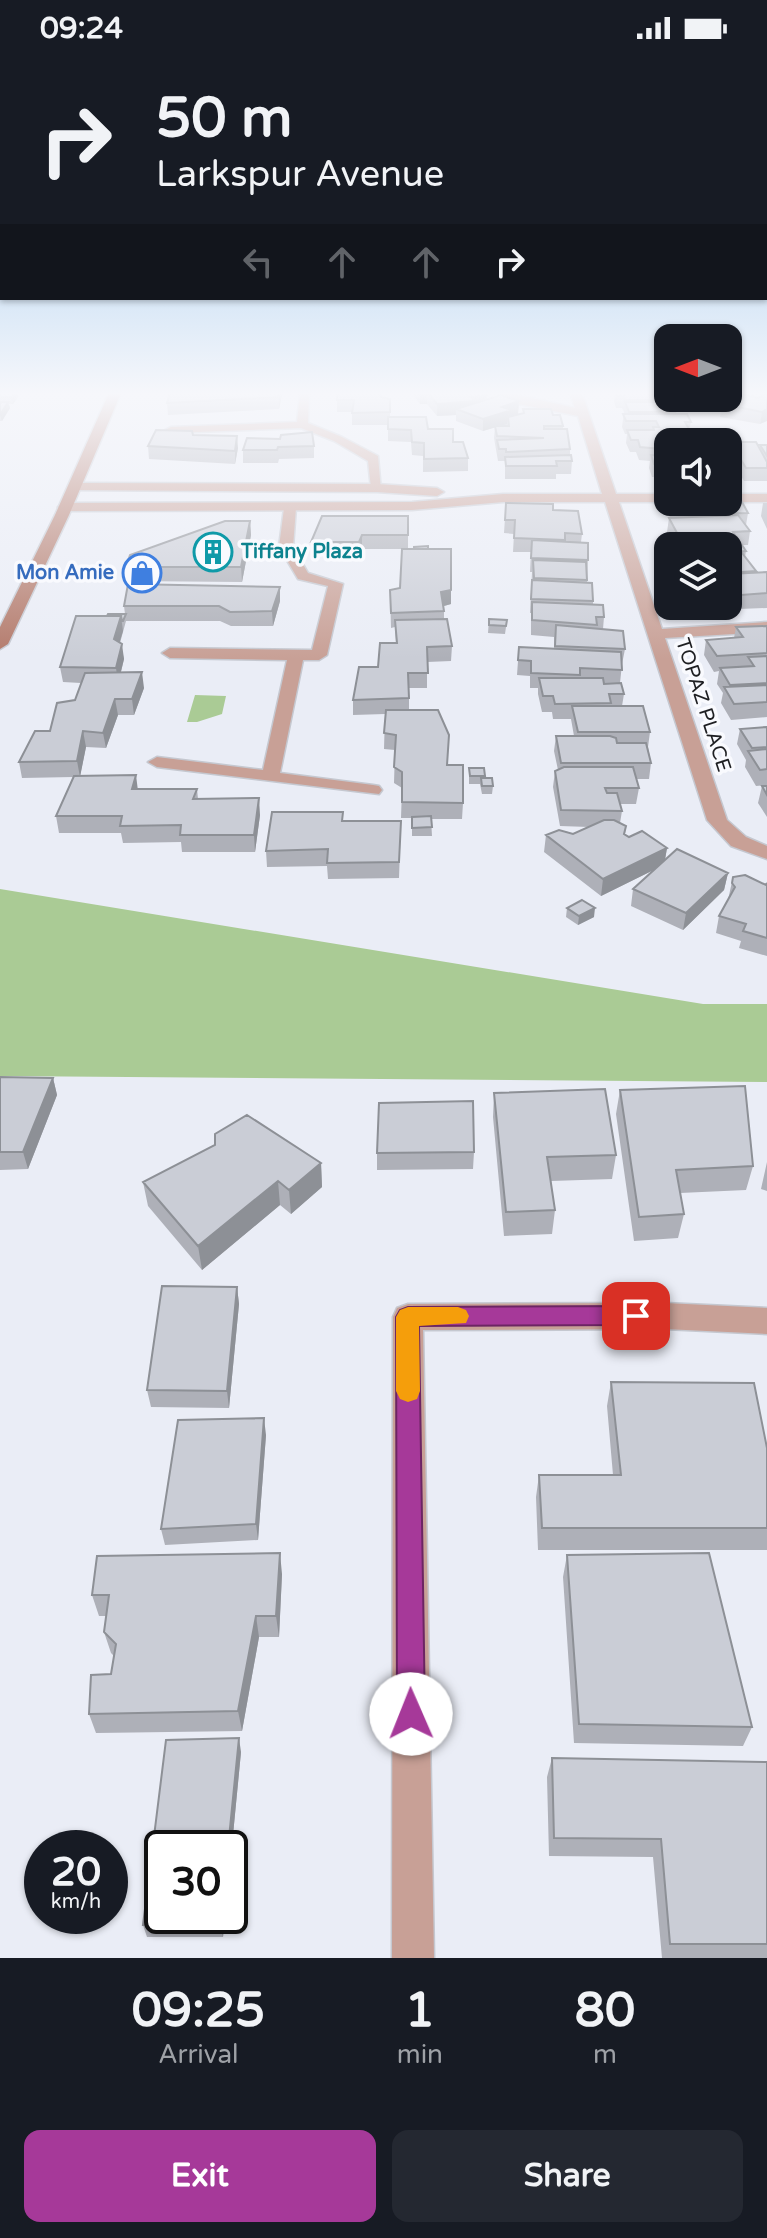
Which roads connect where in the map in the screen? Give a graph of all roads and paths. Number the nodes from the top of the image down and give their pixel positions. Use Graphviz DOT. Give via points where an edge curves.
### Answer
graph roads {
  1 [pos="77,482"];
  2 [pos="376,482"];
  3 [pos="606,482"];
  4 [pos="75,487"];
  5 [pos="377,488"];
  6 [pos="503,498"];
  7 [pos="611,498"];
  8 [pos="654,498"];
  9 [pos="742,498"];
  10 [pos="767,498"];
  11 [pos="65,507"];
  12 [pos="290,508"];
  13 [pos="767,627"];
  14 [pos="656,634"];
  15 [pos="0,644"];
  16 [pos="170,653"];
  17 [pos="296,655"];
  18 [pos="157,762"];
  19 [pos="270,777"];
  20 [pos="373,790"];
  21 [pos="767,853"];
  22 [pos="767,1321"];
  23 [pos="413,1958"];
  1 -- 4 [label="main road"];
  2 -- 5 [label="lane"];
  3 -- 7 [label="street, TOPAZ PLACE"];
  4 -- 5 [label="street"];
  4 -- 11 [label="main road"];
  5 -- 6 [label="street"];
  6 -- 7 [label="street"];
  6 -- 12 [label="street"];
  7 -- 8 [label="street"];
  7 -- 14 [label="street, TOPAZ PLACE"];
  9 -- 10 [label="street"];
  11 -- 12 [label="street"];
  11 -- 15 [label="main road"];
  12 -- 17 [label="lane" via="286,547 303,576 336,584 319,655"];
  13 -- 14 [label="street"];
  14 -- 21 [label="street, TOPAZ PLACE" via="717,820 740,845"];
  16 -- 17 [label="lane"];
  17 -- 19 [label="lane"];
  18 -- 19 [label="lane"];
  19 -- 20 [label="lane"];
  22 -- 23 [label="street" via="408,1317"];
}
